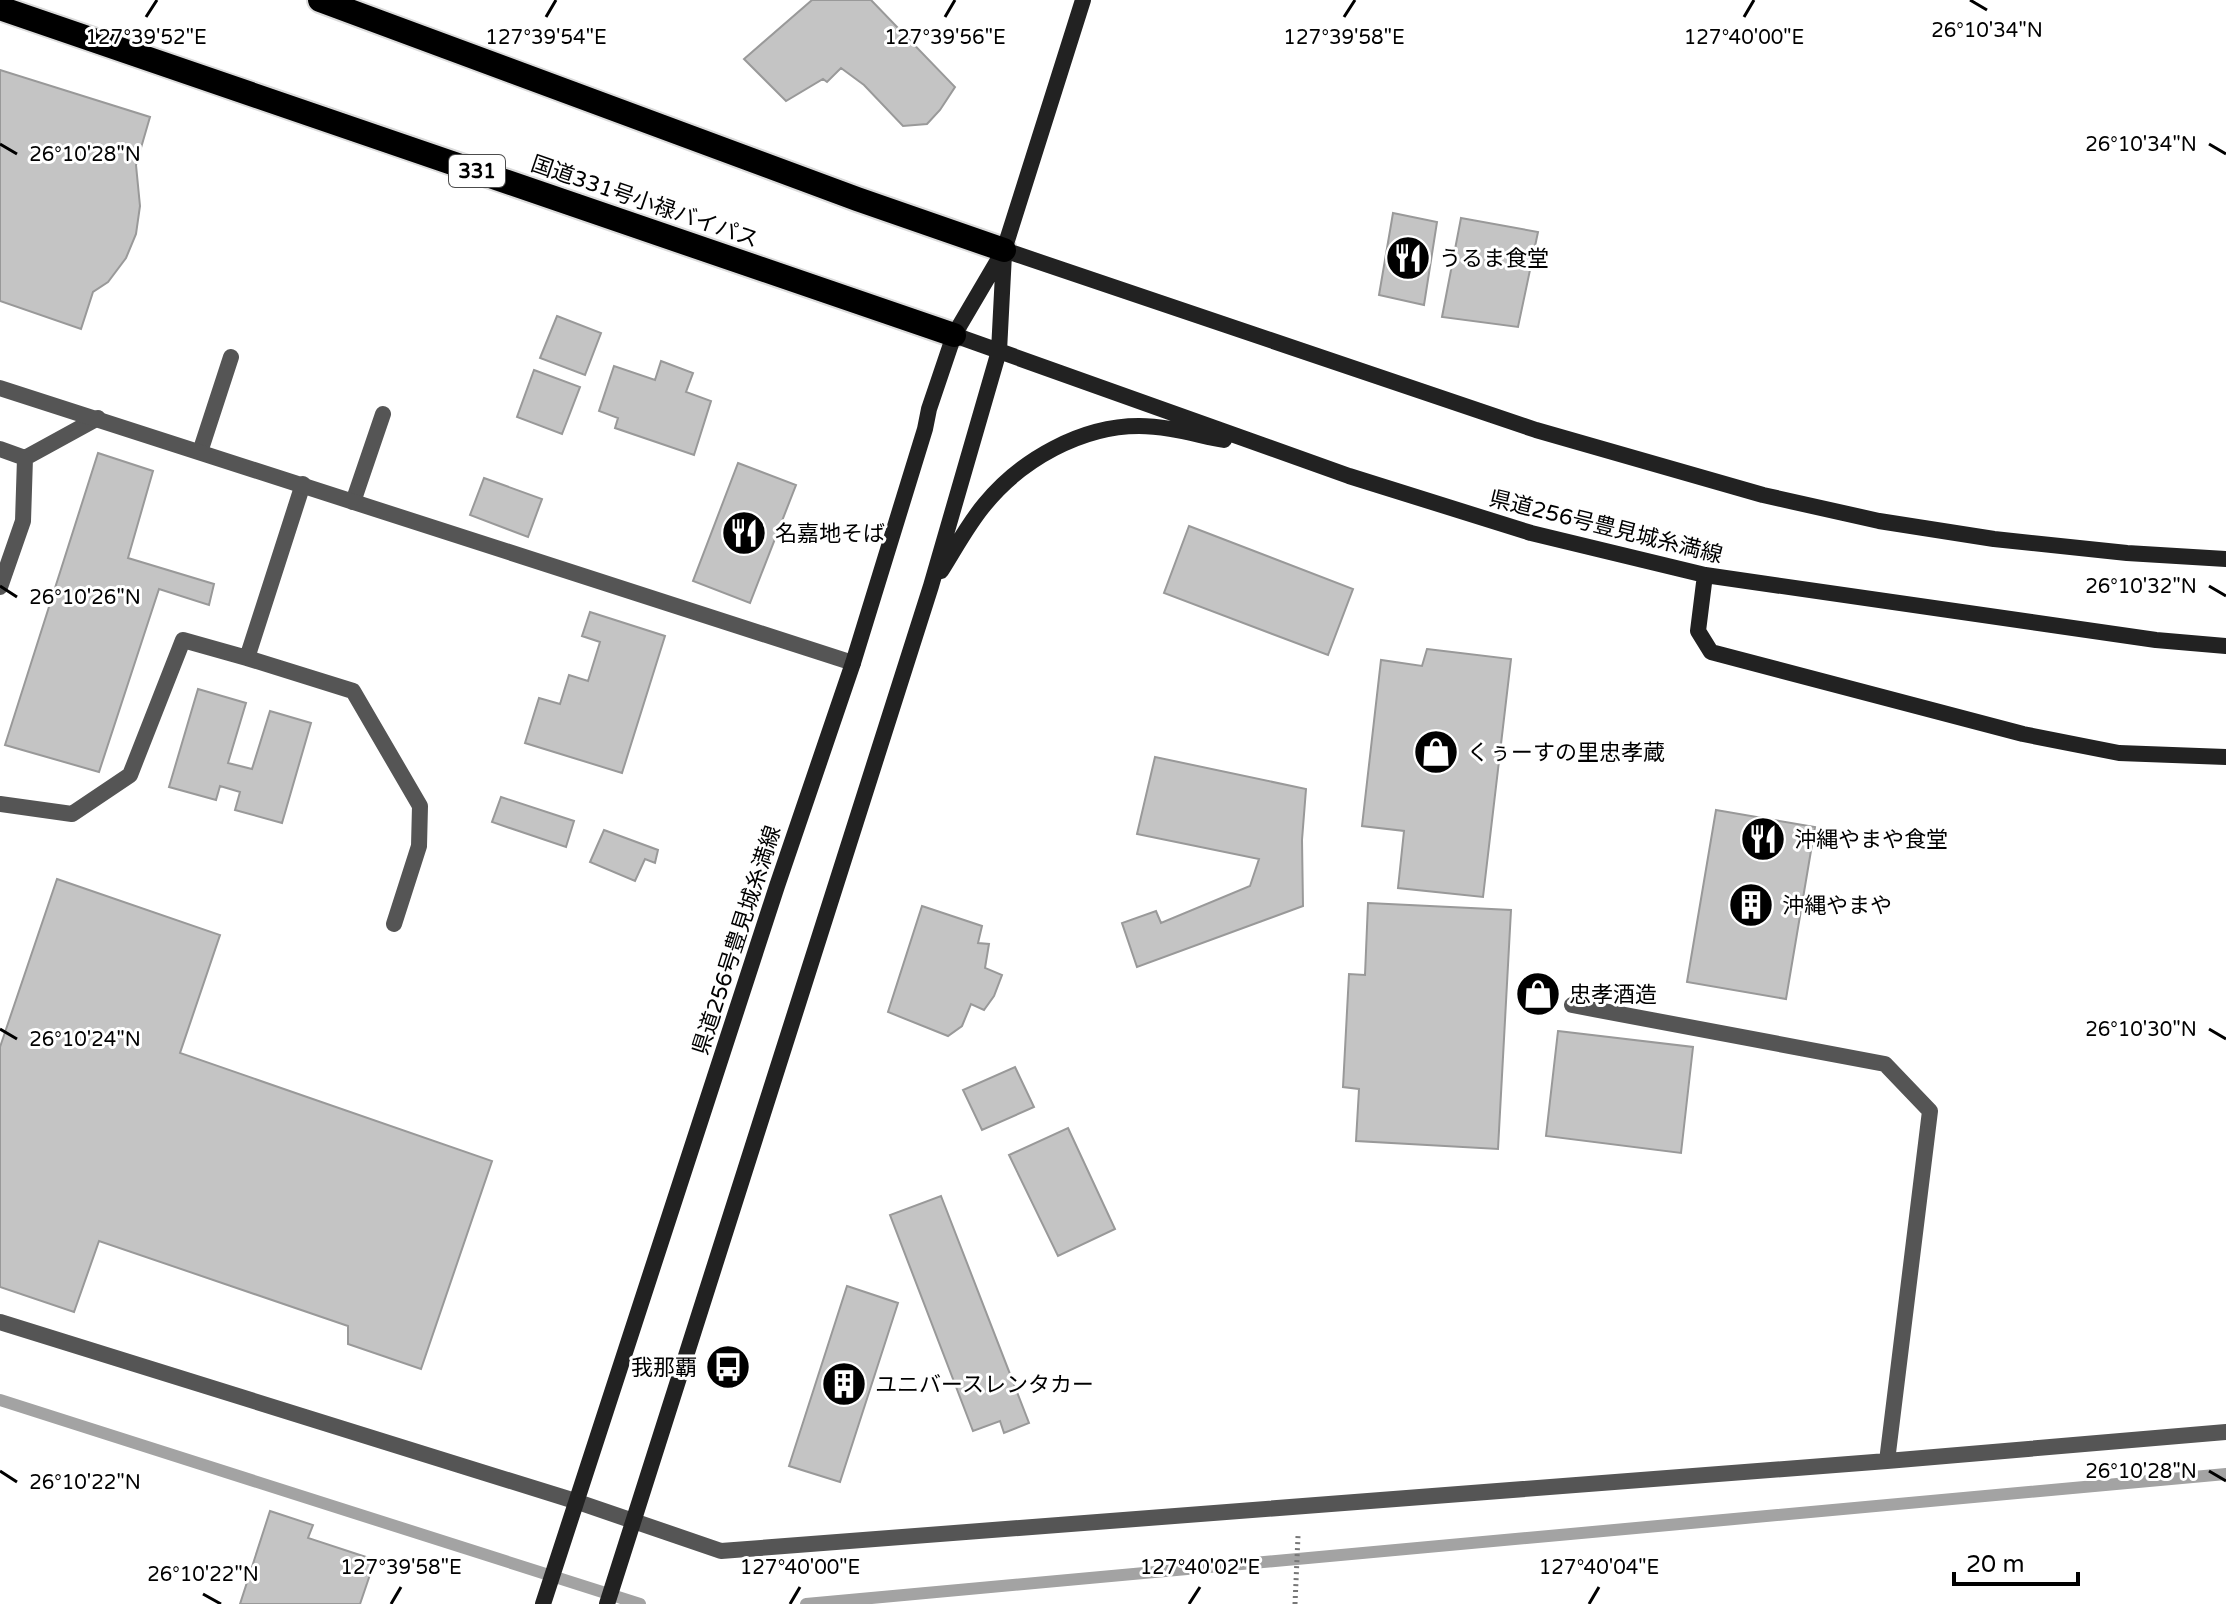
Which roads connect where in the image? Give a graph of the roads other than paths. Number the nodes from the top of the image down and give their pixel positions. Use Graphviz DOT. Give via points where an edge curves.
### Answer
graph roads {
  1 [pos="320,0"];
  2 [pos="1083,0"];
  3 [pos="0,8"];
  4 [pos="1004,250"];
  5 [pos="954,335"];
  6 [pos="999,351"];
  7 [pos="231,357"];
  8 [pos="0,388"];
  9 [pos="383,414"];
  10 [pos="98,418"];
  11 [pos="0,449"];
  12 [pos="200,452"];
  13 [pos="1281,452"];
  14 [pos="25,458"];
  15 [pos="303,484"];
  16 [pos="353,502"];
  17 [pos="2226,559"];
  18 [pos="4,564"];
  19 [pos="1705,575"];
  20 [pos="931,586"];
  21 [pos="0,587"];
  22 [pos="2226,646"];
  23 [pos="247,658"];
  24 [pos="853,663"];
  25 [pos="2226,757"];
  26 [pos="0,804"];
  27 [pos="394,924"];
  28 [pos="1572,1005"];
  29 [pos="0,1322"];
  30 [pos="2226,1432"];
  31 [pos="1887,1461"];
  32 [pos="575,1501"];
  33 [pos="633,1522"];
  34 [pos="543,1602"];
  35 [pos="607,1604"];
  1 -- 4 [label="highway"];
  2 -- 4 [label="main road"];
  3 -- 5 [label="highway, 国道331号小禄バイパス / 331"];
  4 -- 5 [label="main road"];
  4 -- 6 [label="main road"];
  4 -- 17 [label="main road" via="1536,430 1763,495 1994,539"];
  5 -- 6 [label="main road, 県道256号豊見城糸満線"];
  5 -- 24 [label="main road, 県道256号豊見城糸満線"];
  6 -- 13 [label="main road, 県道256号豊見城糸満線"];
  6 -- 20 [label="main road"];
  7 -- 12 [label="street"];
  8 -- 10 [label="street"];
  9 -- 16 [label="street"];
  10 -- 12 [label="street"];
  10 -- 14 [label="street"];
  11 -- 14 [label="street"];
  12 -- 15 [label="street"];
  13 -- 19 [label="main road, 県道256号豊見城糸満線" via="1531,533"];
  13 -- 20 [label="main road" via="1148,426 1114,428 1069,441 1018,471 985,504"];
  14 -- 18 [label="street" via="23,521"];
  15 -- 16 [label="street"];
  15 -- 23 [label="street"];
  16 -- 24 [label="street"];
  18 -- 21 [label="street"];
  19 -- 22 [label="main road, 県道256号豊見城糸満線"];
  19 -- 25 [label="main road" via="1698,631 1711,652 2023,734 2119,753"];
  20 -- 33 [label="main road"];
  23 -- 26 [label="street" via="183,640 130,775 72,814"];
  23 -- 27 [label="street" via="353,691 420,806 419,846"];
  24 -- 32 [label="main road, 県道256号豊見城糸満線"];
  28 -- 31 [label="street" via="1885,1064 1930,1111"];
  29 -- 32 [label="street"];
  30 -- 31 [label="street"];
  31 -- 33 [label="street" via="721,1551"];
  32 -- 33 [label="street"];
  32 -- 34 [label="main road, 県道256号豊見城糸満線"];
  33 -- 35 [label="main road"];
}
